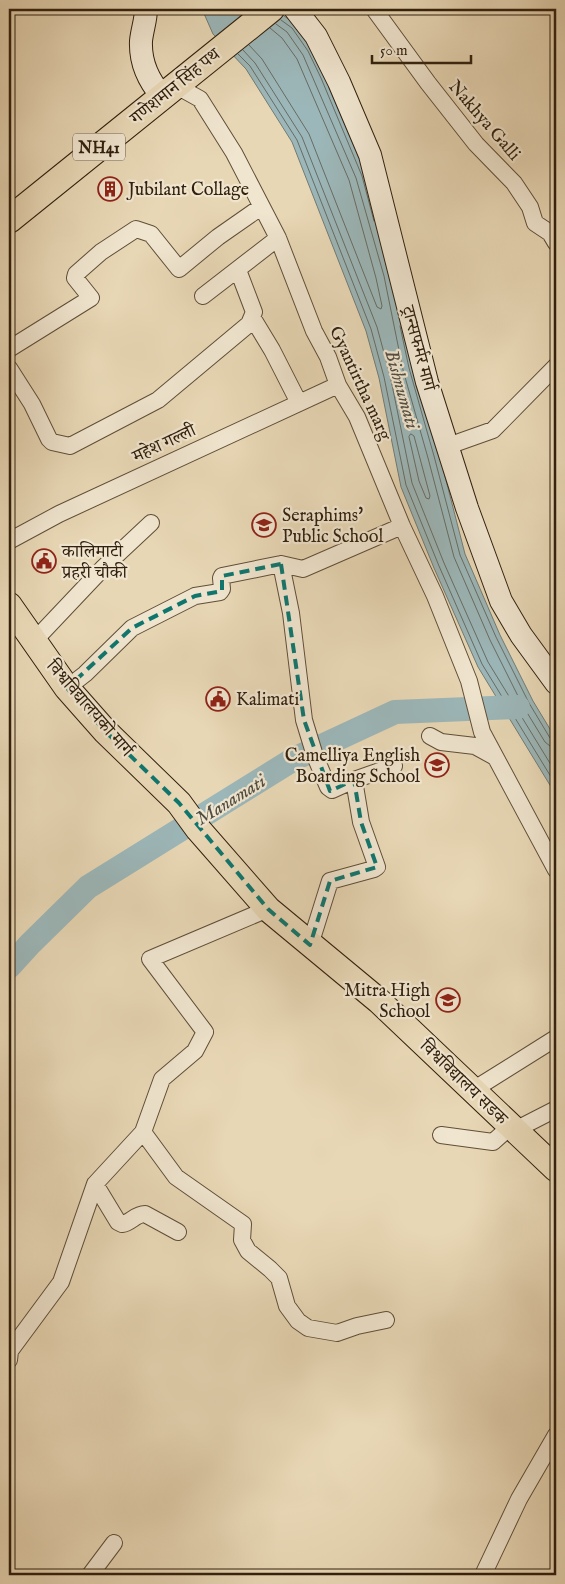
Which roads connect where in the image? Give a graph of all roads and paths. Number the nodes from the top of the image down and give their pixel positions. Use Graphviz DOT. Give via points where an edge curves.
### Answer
graph roads {
  1 [pos="146,9"];
  2 [pos="271,9"];
  3 [pos="295,9"];
  4 [pos="379,14"];
  5 [pos="162,96"];
  6 [pos="261,207"];
  7 [pos="9,220"];
  8 [pos="554,235"];
  9 [pos="278,238"];
  10 [pos="238,270"];
  11 [pos="203,296"];
  12 [pos="252,317"];
  13 [pos="9,349"];
  14 [pos="556,366"];
  15 [pos="9,368"];
  16 [pos="338,385"];
  17 [pos="299,402"];
  18 [pos="448,446"];
  19 [pos="151,523"];
  20 [pos="402,526"];
  21 [pos="9,541"];
  22 [pos="281,564"];
  23 [pos="9,605"];
  24 [pos="34,641"];
  25 [pos="556,683"];
  26 [pos="67,688"];
  27 [pos="430,736"];
  28 [pos="496,757"];
  29 [pos="394,766"];
  30 [pos="354,780"];
  31 [pos="198,829"];
  32 [pos="556,870"];
  33 [pos="268,909"];
  34 [pos="310,945"];
  35 [pos="556,1038"];
  36 [pos="473,1090"];
  37 [pos="556,1109"];
  38 [pos="513,1128"];
  39 [pos="143,1132"];
  40 [pos="441,1135"];
  41 [pos="556,1169"];
  42 [pos="95,1184"];
  43 [pos="178,1232"];
  44 [pos="386,1320"];
  45 [pos="9,1360"];
  46 [pos="556,1435"];
  47 [pos="114,1543"];
  48 [pos="90,1575"];
  49 [pos="483,1575"];
  1 -- 5 [label="main road" via="141,42 143,65 150,83"];
  2 -- 5 [label="highway, गणेशमान सिंह पथ / NH41"];
  3 -- 18 [label="main road, ट्रान्सफर्मर मार्ग" via="316,36 328,59 370,156 428,382"];
  4 -- 8 [label="street, Nakhya Galli" via="476,144 514,183 530,207 535,223"];
  5 -- 6 [label="street, Gyantirtha marg" via="182,88 200,99 234,153"];
  5 -- 7 [label="highway, गणेशमान सिंह पथ / NH41"];
  6 -- 9 [label="street, Gyantirtha marg"];
  6 -- 13 [label="street" via="179,270 151,234 136,229 101,252 76,274 75,278 91,298"];
  9 -- 10 [label="street"];
  9 -- 16 [label="street, Gyantirtha marg"];
  10 -- 11 [label="street"];
  10 -- 12 [label="street" via="254,312"];
  12 -- 15 [label="street" via="250,324 158,400 70,446 49,439"];
  12 -- 17 [label="street"];
  14 -- 18 [label="street" via="494,430"];
  16 -- 17 [label="street, महेश गल्ली"];
  16 -- 20 [label="street, Gyantirtha marg" via="357,417"];
  17 -- 21 [label="street, महेश गल्ली" via="59,514"];
  18 -- 25 [label="main road, ट्रान्सफर्मर मार्ग" via="500,601"];
  19 -- 24 [label="street"];
  20 -- 22 [label="street" via="303,569"];
  20 -- 28 [label="street, Gyantirtha marg" via="468,681 482,732"];
  22 -- 26 [label="street" via="222,576 220,592 195,596 132,628"];
  22 -- 30 [label="street" via="291,613 304,720 315,756 330,789"];
  23 -- 24 [label="main road, विश्वविद्यालयको मार्ग"];
  24 -- 26 [label="main road, विश्वविद्यालयको मार्ग"];
  26 -- 31 [label="main road, विश्वविद्यालयको मार्ग" via="105,731 179,803"];
  27 -- 28 [label="street" via="441,742 475,746"];
  28 -- 32 [label="street, Gyantirtha marg"];
  29 -- 30 [label="street"];
  30 -- 34 [label="street" via="361,822 377,867 330,881"];
  31 -- 33 [label="main road, विश्वविद्यालय सडक"];
  33 -- 34 [label="main road, विश्वविद्यालय सडक"];
  33 -- 39 [label="street" via="150,958 204,1032 195,1051 162,1079"];
  34 -- 36 [label="main road, विश्वविद्यालय सडक" via="379,1001"];
  35 -- 36 [label="street"];
  36 -- 38 [label="main road, विश्वविद्यालय सडक"];
  37 -- 38 [label="street"];
  38 -- 40 [label="street" via="493,1142"];
  38 -- 41 [label="main road, विश्वविद्यालय सडक"];
  39 -- 42 [label="street"];
  39 -- 44 [label="street" via="176,1177 243,1224 242,1240 248,1251 279,1278 287,1306 298,1321 308,1328 337,1333"];
  42 -- 43 [label="street" via="118,1222 127,1223 145,1214"];
  42 -- 45 [label="street" via="61,1282 10,1351"];
  46 -- 49 [label="street" via="519,1499"];
  47 -- 48 [label="street"];
}
